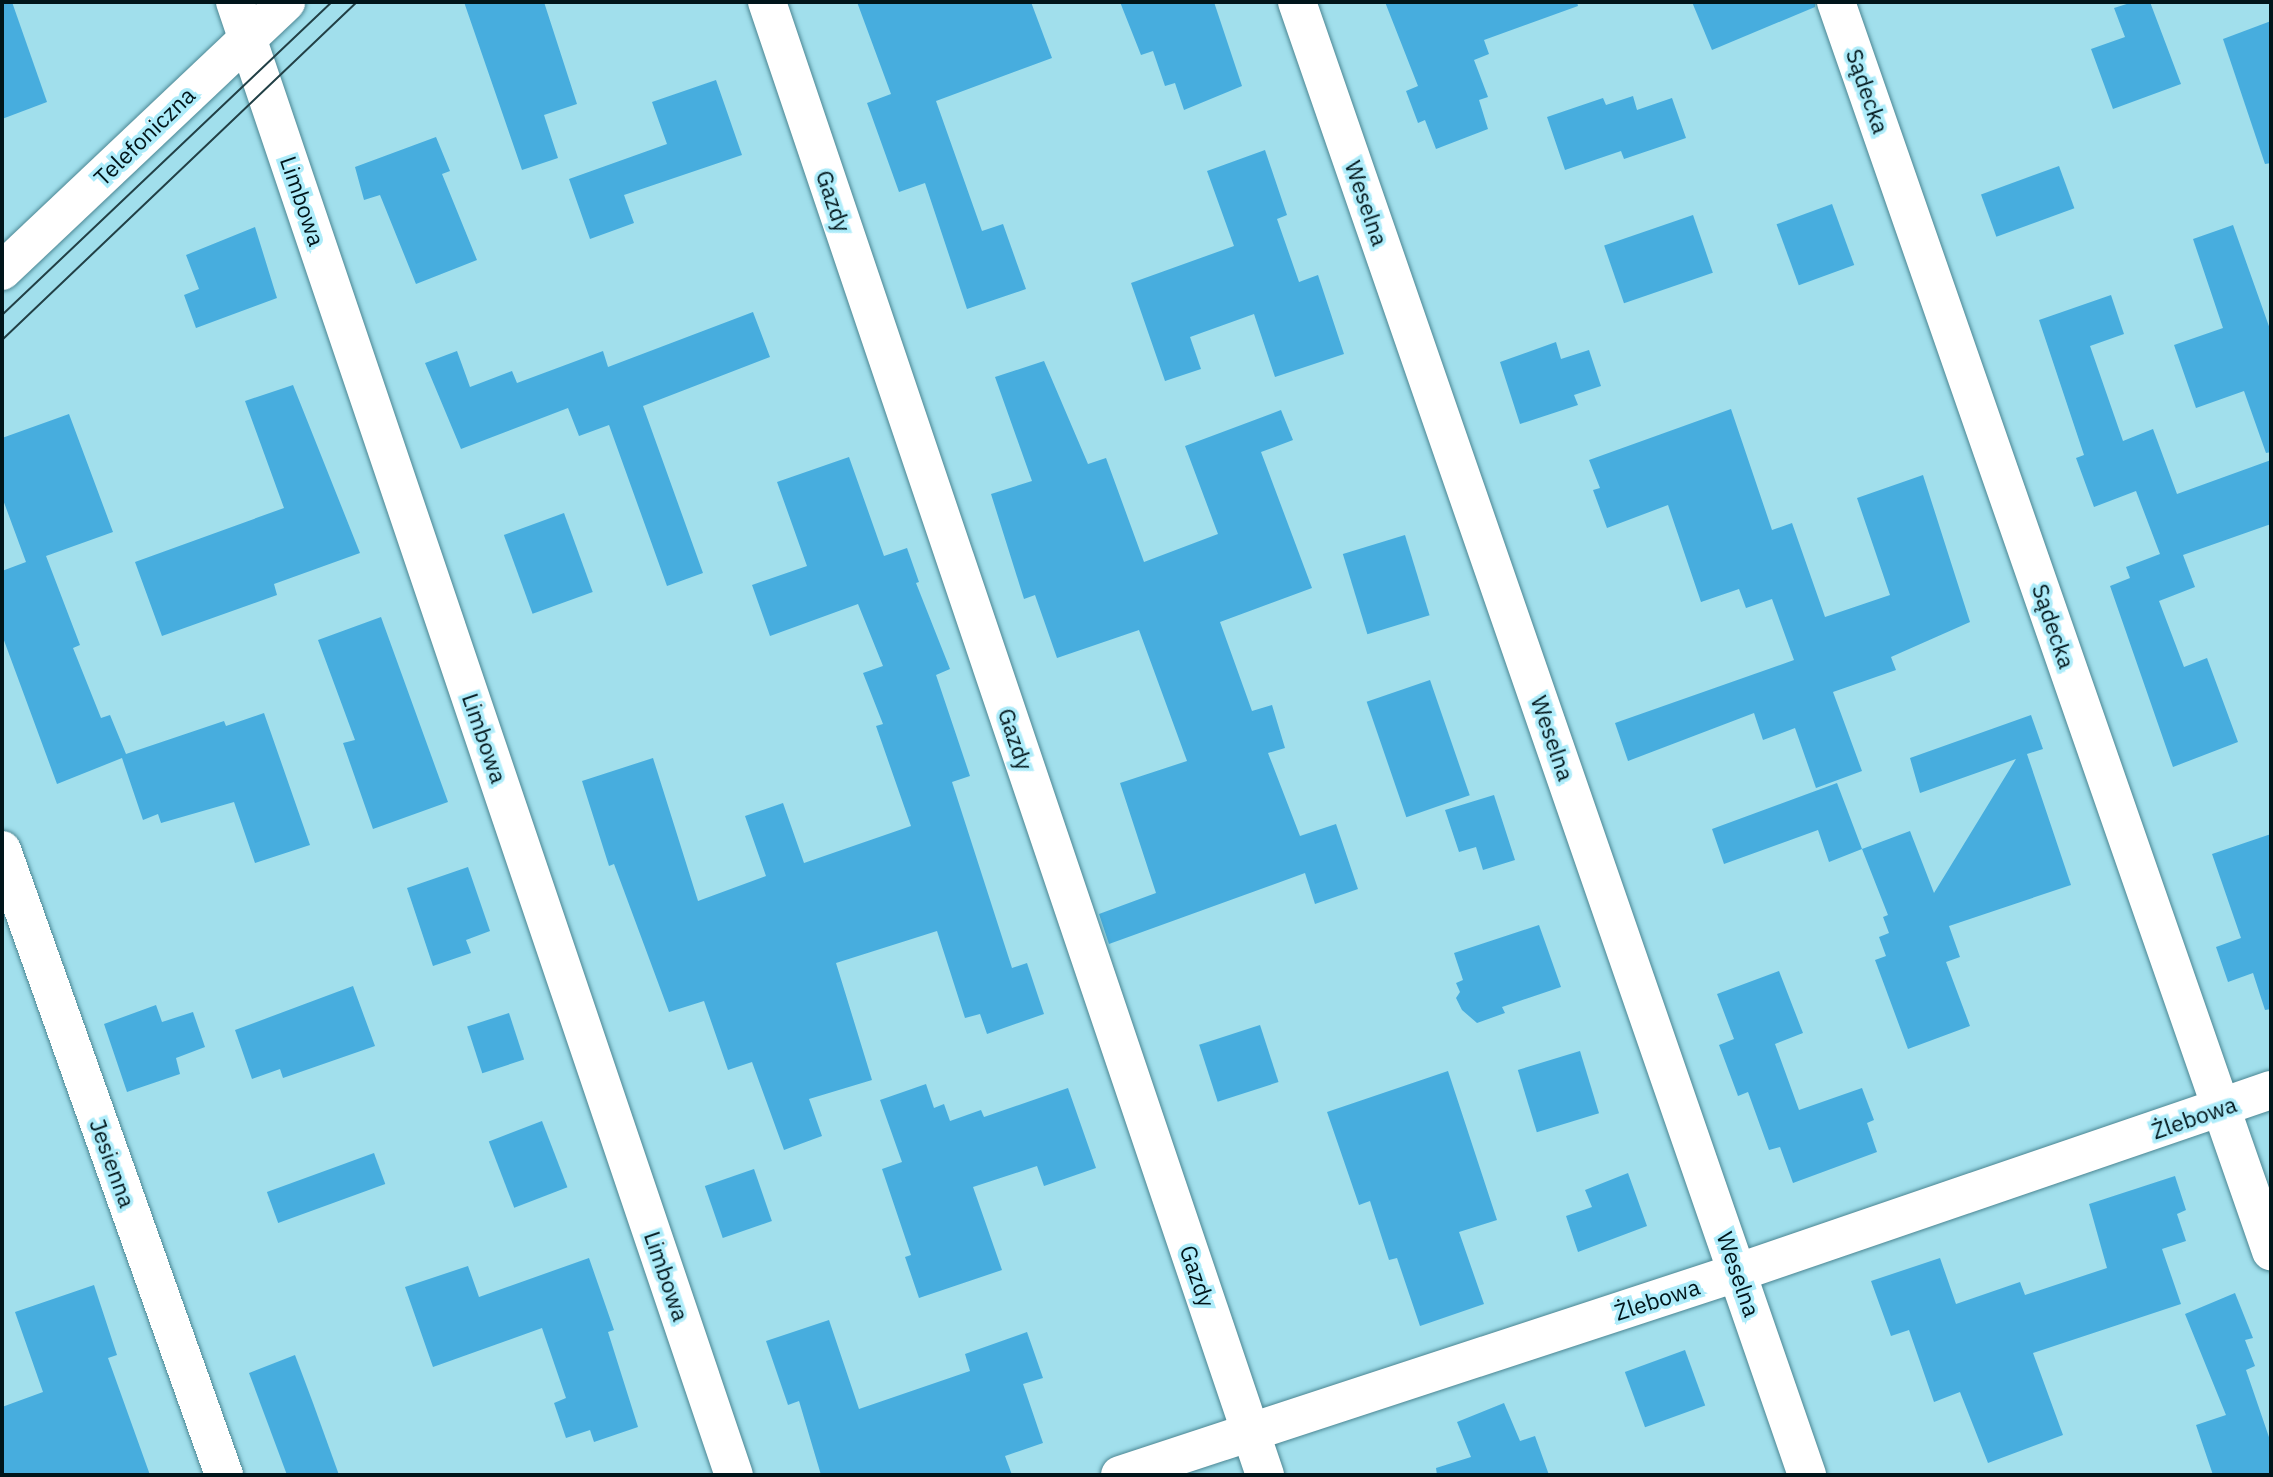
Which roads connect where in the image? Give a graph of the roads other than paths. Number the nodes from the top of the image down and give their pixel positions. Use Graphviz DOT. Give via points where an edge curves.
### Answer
graph roads {
  1 [pos="235,2"];
  2 [pos="286,2"];
  3 [pos="767,2"];
  4 [pos="1297,2"];
  5 [pos="1836,2"];
  6 [pos="248,38"];
  7 [pos="2,271"];
  8 [pos="2,850"];
  9 [pos="2271,1090"];
  10 [pos="2223,1107"];
  11 [pos="2271,1251"];
  12 [pos="1739,1272"];
  13 [pos="1250,1430"];
  14 [pos="224,1475"];
  15 [pos="734,1475"];
  16 [pos="1120,1475"];
  17 [pos="1265,1475"];
  18 [pos="1807,1475"];
  1 -- 6 [label="street, Limbowa"];
  2 -- 6 [label="street, Telefoniczna"];
  3 -- 13 [label="street, Gazdy"];
  4 -- 12 [label="street, Weselna"];
  5 -- 10 [label="street, Sądecka"];
  6 -- 7 [label="street, Telefoniczna"];
  6 -- 15 [label="street, Limbowa"];
  8 -- 14 [label="street, Jesienna"];
  9 -- 10 [label="street, Żlebowa"];
  10 -- 11 [label="street, Sądecka"];
  10 -- 12 [label="street, Żlebowa"];
  12 -- 13 [label="street, Żlebowa"];
  12 -- 18 [label="street, Weselna"];
  13 -- 16 [label="street, Żlebowa"];
  13 -- 17 [label="street, Gazdy"];
}
